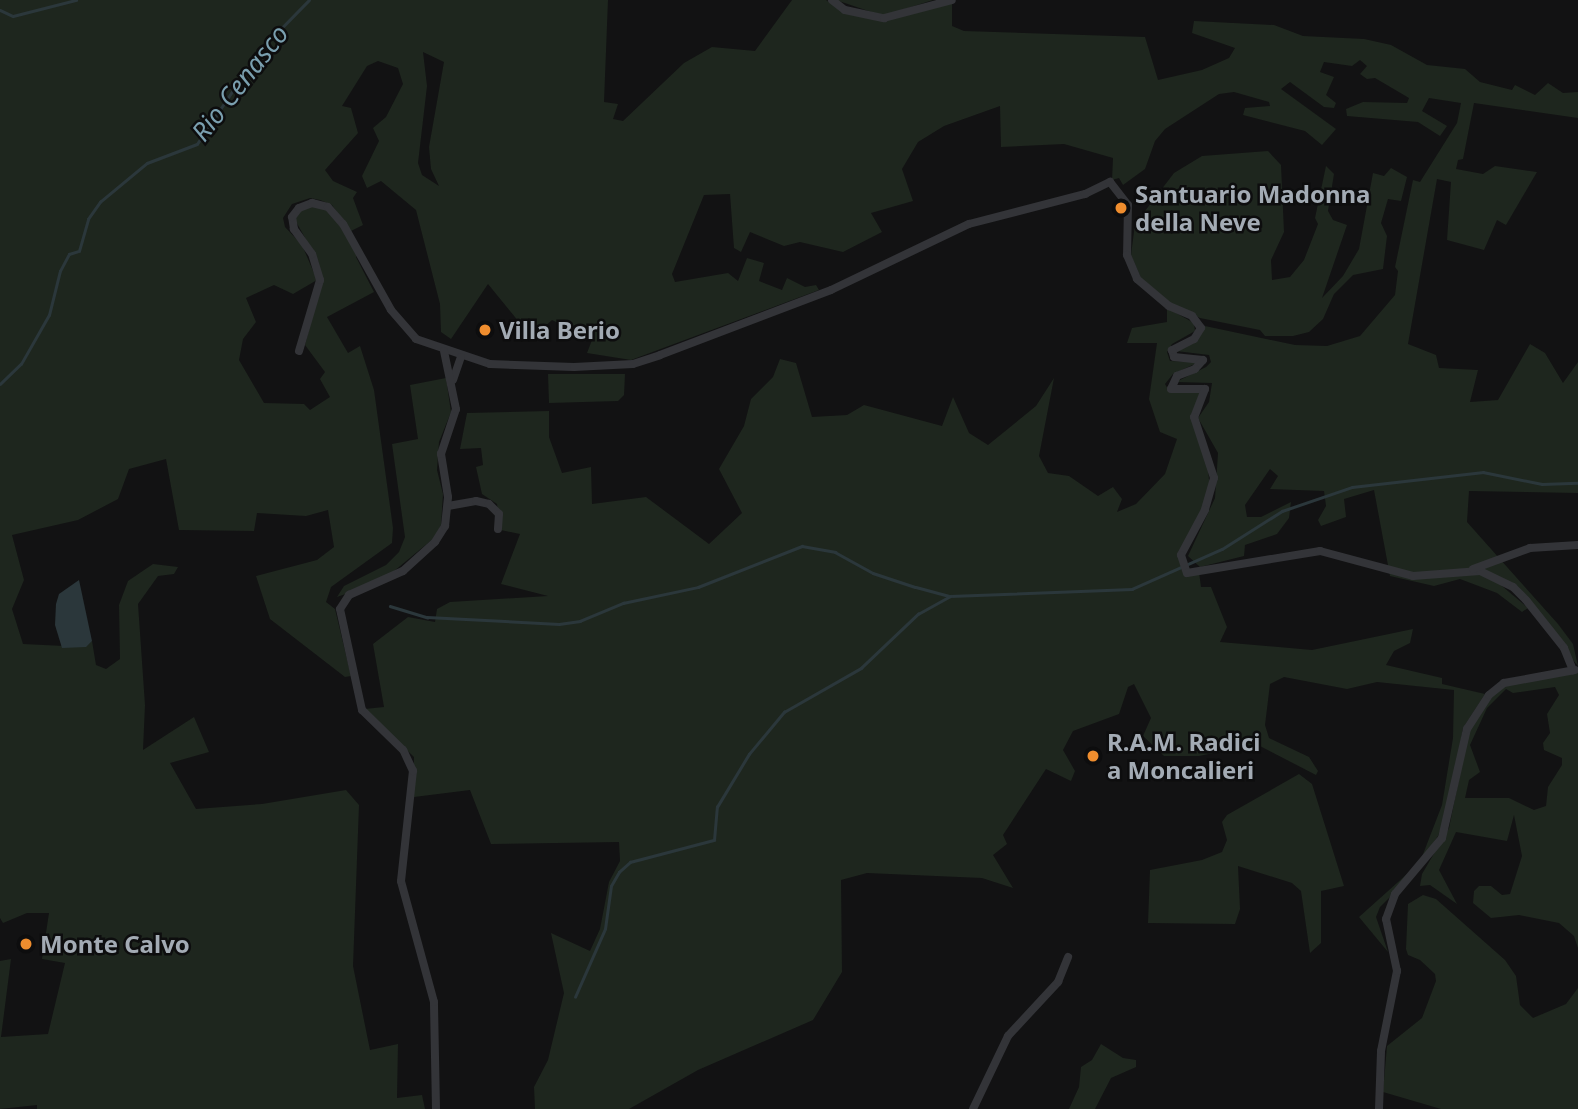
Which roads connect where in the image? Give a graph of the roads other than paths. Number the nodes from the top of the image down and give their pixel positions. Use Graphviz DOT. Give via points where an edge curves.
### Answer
graph roads {
  1 [pos="832,0"];
  2 [pos="953,0"];
  3 [pos="299,351"];
  4 [pos="443,351"];
  5 [pos="461,357"];
  6 [pos="452,391"];
  7 [pos="448,506"];
  8 [pos="498,529"];
  9 [pos="1578,545"];
  10 [pos="1471,570"];
  11 [pos="1575,670"];
  12 [pos="1068,957"];
  13 [pos="436,1109"];
  14 [pos="973,1109"];
  15 [pos="1380,1109"];
  1 -- 2 [label="street" via="845,10 884,18"];
  3 -- 4 [label="street" via="320,280 292,217 299,208 318,203 343,224 402,326 416,339"];
  4 -- 5 [label="street"];
  4 -- 6 [label="street"];
  5 -- 6 [label="street"];
  5 -- 10 [label="street" via="522,368 633,364 778,312 969,224 1114,184 1128,205 1127,255 1137,279 1169,306 1192,316 1201,328 1194,339 1172,350 1174,357 1203,360 1177,376 1171,389 1205,388 1194,417 1214,478 1205,510 1181,558 1185,569 1201,573 1238,562 1270,562 1320,551 1413,576"];
  6 -- 7 [label="street" via="455,416 443,442 441,466"];
  7 -- 8 [label="street" via="476,501 489,504 499,514"];
  7 -- 13 [label="street" via="440,535 425,552 384,584 349,595 340,609 362,710 411,760 413,790 401,881 434,1002"];
  9 -- 10 [label="street" via="1530,548"];
  10 -- 11 [label="street" via="1513,587 1564,649"];
  11 -- 15 [label="street" via="1504,683 1489,695 1467,729 1442,838 1421,869 1395,894 1386,919 1397,971 1381,1051"];
  12 -- 14 [label="street" via="1058,982 1008,1036"];
}
